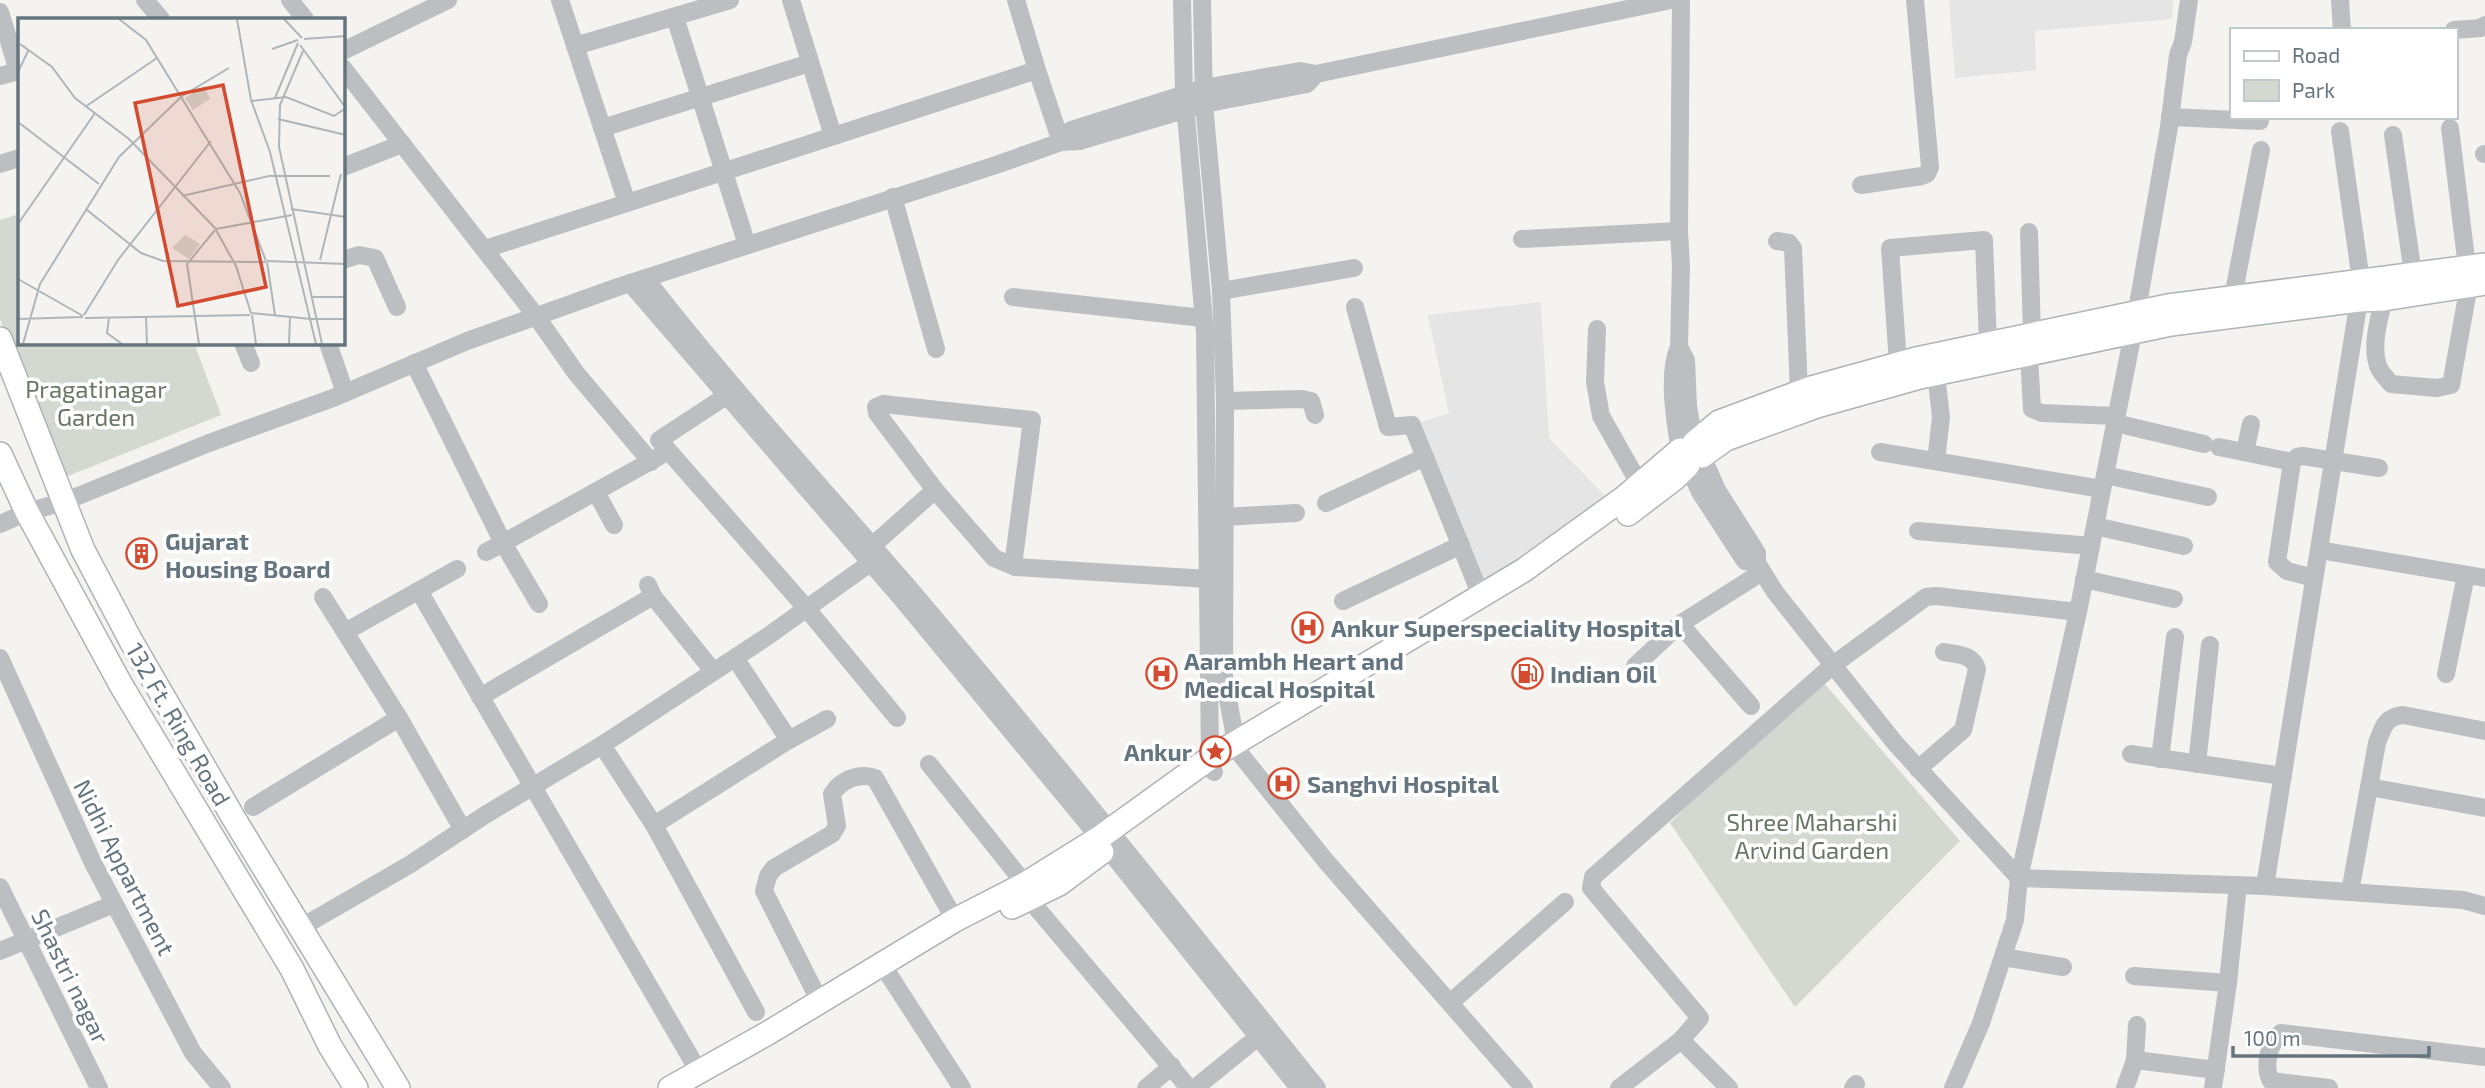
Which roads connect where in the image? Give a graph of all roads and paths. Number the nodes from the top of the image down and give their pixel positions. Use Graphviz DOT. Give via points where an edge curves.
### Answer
graph roads {
  1 [pos="145,0"];
  2 [pos="290,0"];
  3 [pos="446,0"];
  4 [pos="560,0"];
  5 [pos="730,0"];
  6 [pos="791,0"];
  7 [pos="1016,0"];
  8 [pos="1182,0"];
  9 [pos="1202,0"];
  10 [pos="1671,0"];
  11 [pos="1681,0"];
  12 [pos="1915,0"];
  13 [pos="2179,0"];
  14 [pos="2189,0"];
  15 [pos="2340,0"];
  16 [pos="0,12"];
  17 [pos="675,17"];
  18 [pos="159,18"];
  19 [pos="304,18"];
  20 [pos="2485,25"];
  21 [pos="2342,28"];
  22 [pos="2457,30"];
  23 [pos="575,46"];
  24 [pos="345,50"];
  25 [pos="2178,55"];
  26 [pos="810,63"];
  27 [pos="18,68"];
  28 [pos="1038,70"];
  29 [pos="18,71"];
  30 [pos="345,71"];
  31 [pos="0,76"];
  32 [pos="1204,96"];
  33 [pos="699,97"];
  34 [pos="1184,101"];
  35 [pos="2170,117"];
  36 [pos="2260,121"];
  37 [pos="602,128"];
  38 [pos="2450,128"];
  39 [pos="2340,131"];
  40 [pos="2393,135"];
  41 [pos="833,136"];
  42 [pos="1061,142"];
  43 [pos="402,144"];
  44 [pos="2261,150"];
  45 [pos="18,158"];
  46 [pos="0,164"];
  47 [pos="345,166"];
  48 [pos="725,171"];
  49 [pos="1861,186"];
  50 [pos="893,197"];
  51 [pos="627,203"];
  52 [pos="1679,231"];
  53 [pos="2029,232"];
  54 [pos="1522,239"];
  55 [pos="1777,241"];
  56 [pos="747,245"];
  57 [pos="485,249"];
  58 [pos="345,259"];
  59 [pos="1354,268"];
  60 [pos="2413,274"];
  61 [pos="2476,275"];
  62 [pos="637,280"];
  63 [pos="2360,290"];
  64 [pos="1221,291"];
  65 [pos="1013,297"];
  66 [pos="2233,297"];
  67 [pos="2384,299"];
  68 [pos="397,307"];
  69 [pos="1355,307"];
  70 [pos="537,316"];
  71 [pos="1203,318"];
  72 [pos="2134,323"];
  73 [pos="1597,329"];
  74 [pos="0,339"];
  75 [pos="1988,344"];
  76 [pos="244,345"];
  77 [pos="329,345"];
  78 [pos="2031,345"];
  79 [pos="936,349"];
  80 [pos="251,363"];
  81 [pos="414,363"];
  82 [pos="1898,364"];
  83 [pos="1936,374"];
  84 [pos="1799,392"];
  85 [pos="345,393"];
  86 [pos="726,396"];
  87 [pos="1225,401"];
  88 [pos="1315,415"];
  89 [pos="2116,419"];
  90 [pos="2251,424"];
  91 [pos="670,452"];
  92 [pos="1880,452"];
  93 [pos="1691,453"];
  94 [pos="2245,453"];
  95 [pos="0,454"];
  96 [pos="1425,457"];
  97 [pos="651,461"];
  98 [pos="1936,461"];
  99 [pos="2333,461"];
  100 [pos="2292,462"];
  101 [pos="2379,468"];
  102 [pos="2104,482"];
  103 [pos="1640,485"];
  104 [pos="935,490"];
  105 [pos="596,492"];
  106 [pos="2208,497"];
  107 [pos="63,502"];
  108 [pos="1326,503"];
  109 [pos="27,512"];
  110 [pos="1296,513"];
  111 [pos="1224,517"];
  112 [pos="0,524"];
  113 [pos="614,525"];
  114 [pos="2095,526"];
  115 [pos="1918,531"];
  116 [pos="503,543"];
  117 [pos="1461,545"];
  118 [pos="2091,546"];
  119 [pos="2184,546"];
  120 [pos="2319,550"];
  121 [pos="486,552"];
  122 [pos="874,555"];
  123 [pos="1013,566"];
  124 [pos="1759,567"];
  125 [pos="457,569"];
  126 [pos="2466,575"];
  127 [pos="2314,578"];
  128 [pos="2485,578"];
  129 [pos="1208,579"];
  130 [pos="2084,579"];
  131 [pos="419,592"];
  132 [pos="1481,596"];
  133 [pos="323,597"];
  134 [pos="2174,599"];
  135 [pos="1343,601"];
  136 [pos="539,604"];
  137 [pos="807,609"];
  138 [pos="2078,612"];
  139 [pos="1680,624"];
  140 [pos="345,632"];
  141 [pos="2175,637"];
  142 [pos="2210,645"];
  143 [pos="1944,652"];
  144 [pos="0,658"];
  145 [pos="1833,665"];
  146 [pos="1635,666"];
  147 [pos="741,667"];
  148 [pos="713,671"];
  149 [pos="2446,674"];
  150 [pos="480,697"];
  151 [pos="1751,706"];
  152 [pos="399,718"];
  153 [pos="897,718"];
  154 [pos="827,719"];
  155 [pos="2485,731"];
  156 [pos="789,740"];
  157 [pos="602,745"];
  158 [pos="1238,749"];
  159 [pos="2131,754"];
  160 [pos="2160,759"];
  161 [pos="929,764"];
  162 [pos="2197,764"];
  163 [pos="1212,765"];
  164 [pos="1919,769"];
  165 [pos="2283,776"];
  166 [pos="532,787"];
  167 [pos="2370,787"];
  168 [pos="253,807"];
  169 [pos="2485,808"];
  170 [pos="654,825"];
  171 [pos="463,830"];
  172 [pos="1109,839"];
  173 [pos="2019,878"];
  174 [pos="2238,885"];
  175 [pos="2265,886"];
  176 [pos="0,887"];
  177 [pos="1027,891"];
  178 [pos="2350,892"];
  179 [pos="2485,895"];
  180 [pos="2462,900"];
  181 [pos="1565,902"];
  182 [pos="114,904"];
  183 [pos="2485,906"];
  184 [pos="955,920"];
  185 [pos="300,928"];
  186 [pos="26,939"];
  187 [pos="0,951"];
  188 [pos="2003,957"];
  189 [pos="2063,967"];
  190 [pos="889,975"];
  191 [pos="2134,976"];
  192 [pos="2228,983"];
  193 [pos="819,1000"];
  194 [pos="1451,1002"];
  195 [pos="757,1012"];
  196 [pos="2137,1025"];
  197 [pos="1258,1037"];
  198 [pos="1681,1040"];
  199 [pos="2485,1057"];
  200 [pos="2135,1060"];
  201 [pos="1172,1066"];
  202 [pos="2214,1079"];
  203 [pos="698,1080"];
  204 [pos="99,1088"];
  205 [pos="222,1088"];
  206 [pos="356,1088"];
  207 [pos="398,1088"];
  208 [pos="670,1088"];
  209 [pos="962,1088"];
  210 [pos="1146,1088"];
  211 [pos="1189,1088"];
  212 [pos="1195,1088"];
  213 [pos="1299,1088"];
  214 [pos="1317,1088"];
  215 [pos="1524,1088"];
  216 [pos="1619,1088"];
  217 [pos="1729,1088"];
  218 [pos="1953,1088"];
  219 [pos="2125,1088"];
  220 [pos="2329,1088"];
  1 -- 18 [label="street"];
  2 -- 19 [label="street"];
  3 -- 24 [label="street"];
  4 -- 23 [label="street"];
  5 -- 17 [label="street"];
  6 -- 26 [label="street"];
  7 -- 28 [label="street"];
  8 -- 34 [label="street"];
  9 -- 32 [label="street"];
  10 -- 32 [label="street" via="1316,74 1300,71"];
  11 -- 52 [label="street"];
  12 -- 49 [label="street" via="1930,167 1922,176"];
  13 -- 25 [label="street" via="2174,41"];
  14 -- 25 [label="street"];
  15 -- 21 [label="street"];
  16 -- 27 [label="street"];
  17 -- 23 [label="street"];
  17 -- 33 [label="street"];
  20 -- 22 [label="street"];
  23 -- 37 [label="street"];
  25 -- 35 [label="street"];
  26 -- 33 [label="street"];
  26 -- 41 [label="street"];
  28 -- 41 [label="street"];
  28 -- 42 [label="street"];
  29 -- 31 [label="street"];
  30 -- 43 [label="street"];
  32 -- 34 [label="street"];
  32 -- 64 [label="street"];
  33 -- 37 [label="street"];
  33 -- 48 [label="street"];
  34 -- 42 [label="street" via="1079,141"];
  34 -- 71 [label="street"];
  35 -- 36 [label="street"];
  35 -- 72 [label="street"];
  37 -- 51 [label="street"];
  38 -- 61 [label="street"];
  39 -- 63 [label="street"];
  40 -- 60 [label="street"];
  41 -- 48 [label="street"];
  42 -- 50 [label="street"];
  43 -- 47 [label="street"];
  43 -- 57 [label="street"];
  44 -- 66 [label="street"];
  45 -- 46 [label="street"];
  48 -- 51 [label="street"];
  48 -- 56 [label="street"];
  50 -- 56 [label="street"];
  50 -- 79 [label="street"];
  51 -- 57 [label="street"];
  52 -- 54 [label="street"];
  52 -- 93 [label="street" via="1679,347 1686,360"];
  53 -- 78 [label="street"];
  55 -- 84 [label="street" via="1793,248"];
  56 -- 62 [label="street"];
  57 -- 70 [label="street"];
  58 -- 68 [label="street" via="359,255 375,258"];
  59 -- 64 [label="street"];
  60 -- 61 [label="main road"];
  60 -- 63 [label="main road"];
  61 -- 67 [label="main road"];
  61 -- 67 [label="street" via="2451,385 2391,384 2378,368 2378,324"];
  62 -- 70 [label="street"];
  62 -- 86 [label="street"];
  62 -- 122 [label="street" via="682,326"];
  63 -- 66 [label="main road"];
  63 -- 67 [label="main road"];
  63 -- 72 [label="main road" via="2171,324"];
  63 -- 99 [label="street"];
  64 -- 87 [label="street"];
  65 -- 71 [label="street"];
  66 -- 72 [label="main road" via="2168,306"];
  69 -- 96 [label="street" via="1388,427 1412,425"];
  70 -- 81 [label="street"];
  70 -- 97 [label="street" via="576,373"];
  71 -- 129 [label="street"];
  72 -- 78 [label="main road"];
  72 -- 89 [label="street"];
  73 -- 103 [label="street" via="1595,382 1601,416"];
  74 -- 107 [label="main road, 132 Ft. Ring Road"];
  75 -- 78 [label="main road"];
  75 -- 82 [label="main road"];
  75 -- 82 [label="street" via="1984,240 1890,248"];
  76 -- 80 [label="street"];
  77 -- 85 [label="street"];
  78 -- 83 [label="main road"];
  78 -- 89 [label="street" via="2032,409"];
  81 -- 85 [label="street"];
  81 -- 116 [label="street"];
  82 -- 84 [label="main road"];
  83 -- 93 [label="main road" via="1817,406"];
  83 -- 98 [label="street" via="1941,417"];
  84 -- 93 [label="main road" via="1719,422"];
  85 -- 107 [label="street"];
  86 -- 91 [label="street" via="659,440"];
  86 -- 122 [label="street"];
  87 -- 88 [label="street" via="1302,399 1311,401"];
  87 -- 111 [label="street"];
  89 -- 94 [label="street"];
  89 -- 102 [label="street"];
  90 -- 94 [label="street"];
  91 -- 97 [label="street"];
  91 -- 137 [label="street"];
  92 -- 98 [label="street"];
  93 -- 103 [label="main road"];
  93 -- 124 [label="street" via="1757,553"];
  93 -- 158 [label="main road" via="1674,479 1531,581"];
  94 -- 100 [label="street"];
  95 -- 109 [label="main road, 132 Ft. Ring Road"];
  96 -- 108 [label="street"];
  96 -- 117 [label="street"];
  97 -- 105 [label="street"];
  98 -- 102 [label="street"];
  99 -- 100 [label="street" via="2303,456"];
  99 -- 101 [label="street"];
  99 -- 120 [label="street"];
  100 -- 127 [label="street" via="2277,562 2287,571"];
  102 -- 106 [label="street"];
  102 -- 114 [label="street"];
  103 -- 132 [label="main road"];
  104 -- 122 [label="street"];
  104 -- 123 [label="street" via="994,558"];
  104 -- 123 [label="street" via="876,407 883,404 1032,420"];
  105 -- 113 [label="street"];
  105 -- 116 [label="street"];
  107 -- 109 [label="street"];
  107 -- 185 [label="main road, 132 Ft. Ring Road" via="131,641"];
  109 -- 112 [label="street"];
  109 -- 206 [label="main road, 132 Ft. Ring Road" via="121,685 292,970"];
  110 -- 111 [label="street"];
  111 -- 158 [label="street" via="1224,677"];
  114 -- 118 [label="street"];
  114 -- 119 [label="street"];
  115 -- 118 [label="street"];
  116 -- 121 [label="street"];
  116 -- 136 [label="street"];
  117 -- 132 [label="street"];
  117 -- 135 [label="street"];
  118 -- 130 [label="street"];
  120 -- 126 [label="street"];
  120 -- 127 [label="street"];
  122 -- 137 [label="street"];
  122 -- 172 [label="street"];
  123 -- 129 [label="street"];
  124 -- 139 [label="street"];
  124 -- 145 [label="street"];
  125 -- 131 [label="street"];
  126 -- 128 [label="street"];
  126 -- 149 [label="street"];
  127 -- 165 [label="street"];
  129 -- 163 [label="street"];
  130 -- 134 [label="street"];
  130 -- 138 [label="street"];
  131 -- 140 [label="street"];
  131 -- 150 [label="street"];
  132 -- 158 [label="main road"];
  133 -- 140 [label="street"];
  137 -- 148 [label="street"];
  137 -- 153 [label="street"];
  138 -- 145 [label="street" via="1926,597"];
  138 -- 173 [label="street"];
  139 -- 146 [label="street"];
  139 -- 151 [label="street"];
  140 -- 152 [label="street"];
  141 -- 160 [label="street"];
  142 -- 162 [label="street"];
  143 -- 164 [label="street" via="1972,659 1977,669 1963,730"];
  144 -- 182 [label="street, Nidhi Appartment"];
  145 -- 164 [label="street"];
  145 -- 198 [label="street" via="1590,883 1700,1018"];
  147 -- 156 [label="street"];
  148 -- 150 [label="street" via="650,590"];
  148 -- 157 [label="street"];
  150 -- 166 [label="street"];
  152 -- 168 [label="street"];
  152 -- 171 [label="street"];
  154 -- 156 [label="street"];
  155 -- 167 [label="street" via="2393,716 2385,722 2377,743"];
  156 -- 170 [label="street"];
  157 -- 166 [label="street"];
  157 -- 170 [label="street"];
  158 -- 163 [label="main road"];
  158 -- 194 [label="street" via="1325,860"];
  159 -- 160 [label="street"];
  160 -- 162 [label="street"];
  161 -- 177 [label="street"];
  162 -- 165 [label="street"];
  163 -- 172 [label="main road"];
  164 -- 173 [label="street"];
  165 -- 175 [label="street"];
  166 -- 171 [label="street"];
  166 -- 203 [label="street"];
  167 -- 169 [label="street"];
  167 -- 178 [label="street"];
  170 -- 195 [label="street"];
  171 -- 185 [label="street"];
  172 -- 177 [label="main road"];
  172 -- 197 [label="street"];
  172 -- 214 [label="street"];
  173 -- 174 [label="street"];
  173 -- 188 [label="street" via="2015,920"];
  174 -- 175 [label="street"];
  174 -- 192 [label="street"];
  175 -- 178 [label="street"];
  176 -- 186 [label="street, Shastri nagar"];
  177 -- 184 [label="main road"];
  177 -- 190 [label="main road"];
  177 -- 201 [label="street"];
  178 -- 180 [label="street"];
  179 -- 180 [label="street"];
  180 -- 183 [label="street"];
  181 -- 194 [label="street"];
  182 -- 186 [label="street"];
  182 -- 205 [label="street, Nidhi Appartment" via="193,1053"];
  184 -- 193 [label="main road"];
  184 -- 193 [label="street" via="875,778 855,776 832,794 837,826 832,834 774,868 764,891"];
  185 -- 207 [label="main road, 132 Ft. Ring Road"];
  186 -- 187 [label="street"];
  186 -- 204 [label="street, Shastri nagar"];
  188 -- 189 [label="street"];
  188 -- 218 [label="street"];
  190 -- 203 [label="main road"];
  190 -- 209 [label="street"];
  191 -- 192 [label="street"];
  192 -- 202 [label="street"];
  193 -- 203 [label="main road"];
  194 -- 215 [label="street"];
  196 -- 200 [label="street"];
  197 -- 212 [label="street"];
  197 -- 213 [label="street"];
  198 -- 216 [label="street"];
  198 -- 217 [label="street"];
  199 -- 220 [label="street" via="2281,1032 2273,1040 2271,1081"];
  200 -- 202 [label="street"];
  200 -- 219 [label="street"];
  201 -- 210 [label="street"];
  201 -- 211 [label="street"];
  203 -- 208 [label="main road"];
}
